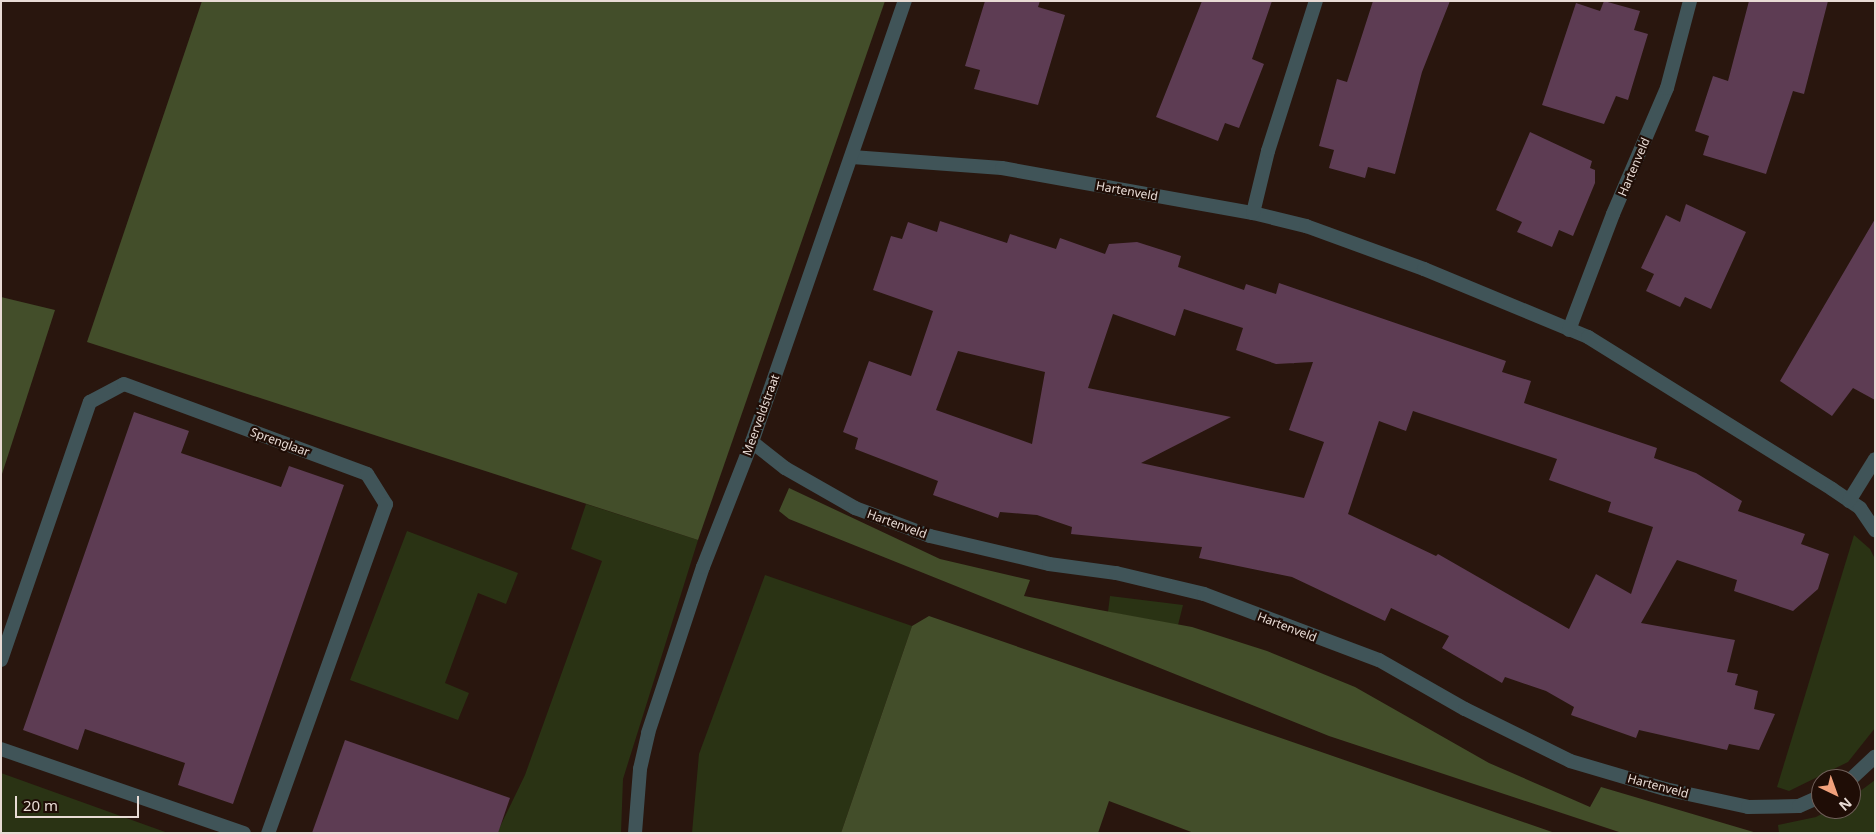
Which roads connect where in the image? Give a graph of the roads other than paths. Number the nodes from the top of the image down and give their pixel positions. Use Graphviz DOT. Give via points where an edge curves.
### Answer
graph roads {
  1 [pos="905,1"];
  2 [pos="1316,1"];
  3 [pos="1690,1"];
  4 [pos="852,157"];
  5 [pos="1253,213"];
  6 [pos="1569,330"];
  7 [pos="752,442"];
  8 [pos="1875,459"];
  9 [pos="1849,501"];
  10 [pos="1875,530"];
  11 [pos="1,660"];
  12 [pos="1,749"];
  13 [pos="1875,757"];
  14 [pos="1861,770"];
  15 [pos="1811,801"];
  16 [pos="244,833"];
  17 [pos="268,833"];
  18 [pos="635,833"];
  1 -- 4 [label="street, Meerveldstraat"];
  2 -- 5 [label="street" via="1268,151"];
  3 -- 6 [label="street, Hartenveld" via="1667,88 1613,214"];
  4 -- 5 [label="street, Hartenveld" via="1002,168"];
  4 -- 7 [label="street, Meerveldstraat"];
  5 -- 6 [label="street, Hartenveld" via="1306,226 1415,266"];
  6 -- 9 [label="street, Hartenveld" via="1700,405"];
  7 -- 15 [label="street, Hartenveld" via="785,468 855,508 930,536 1049,564 1116,573 1204,594 1379,660 1465,709 1570,760 1665,789 1748,807 1799,806"];
  7 -- 18 [label="street, Meerveldstraat" via="703,567 648,733 640,769"];
  8 -- 9 [label="street"];
  9 -- 10 [label="street, Hartenveld" via="1860,508"];
  11 -- 17 [label="street, Sprenglaar" via="90,402 124,384 367,474 386,504"];
  12 -- 16 [label="street"];
  13 -- 14 [label="street"];
}
